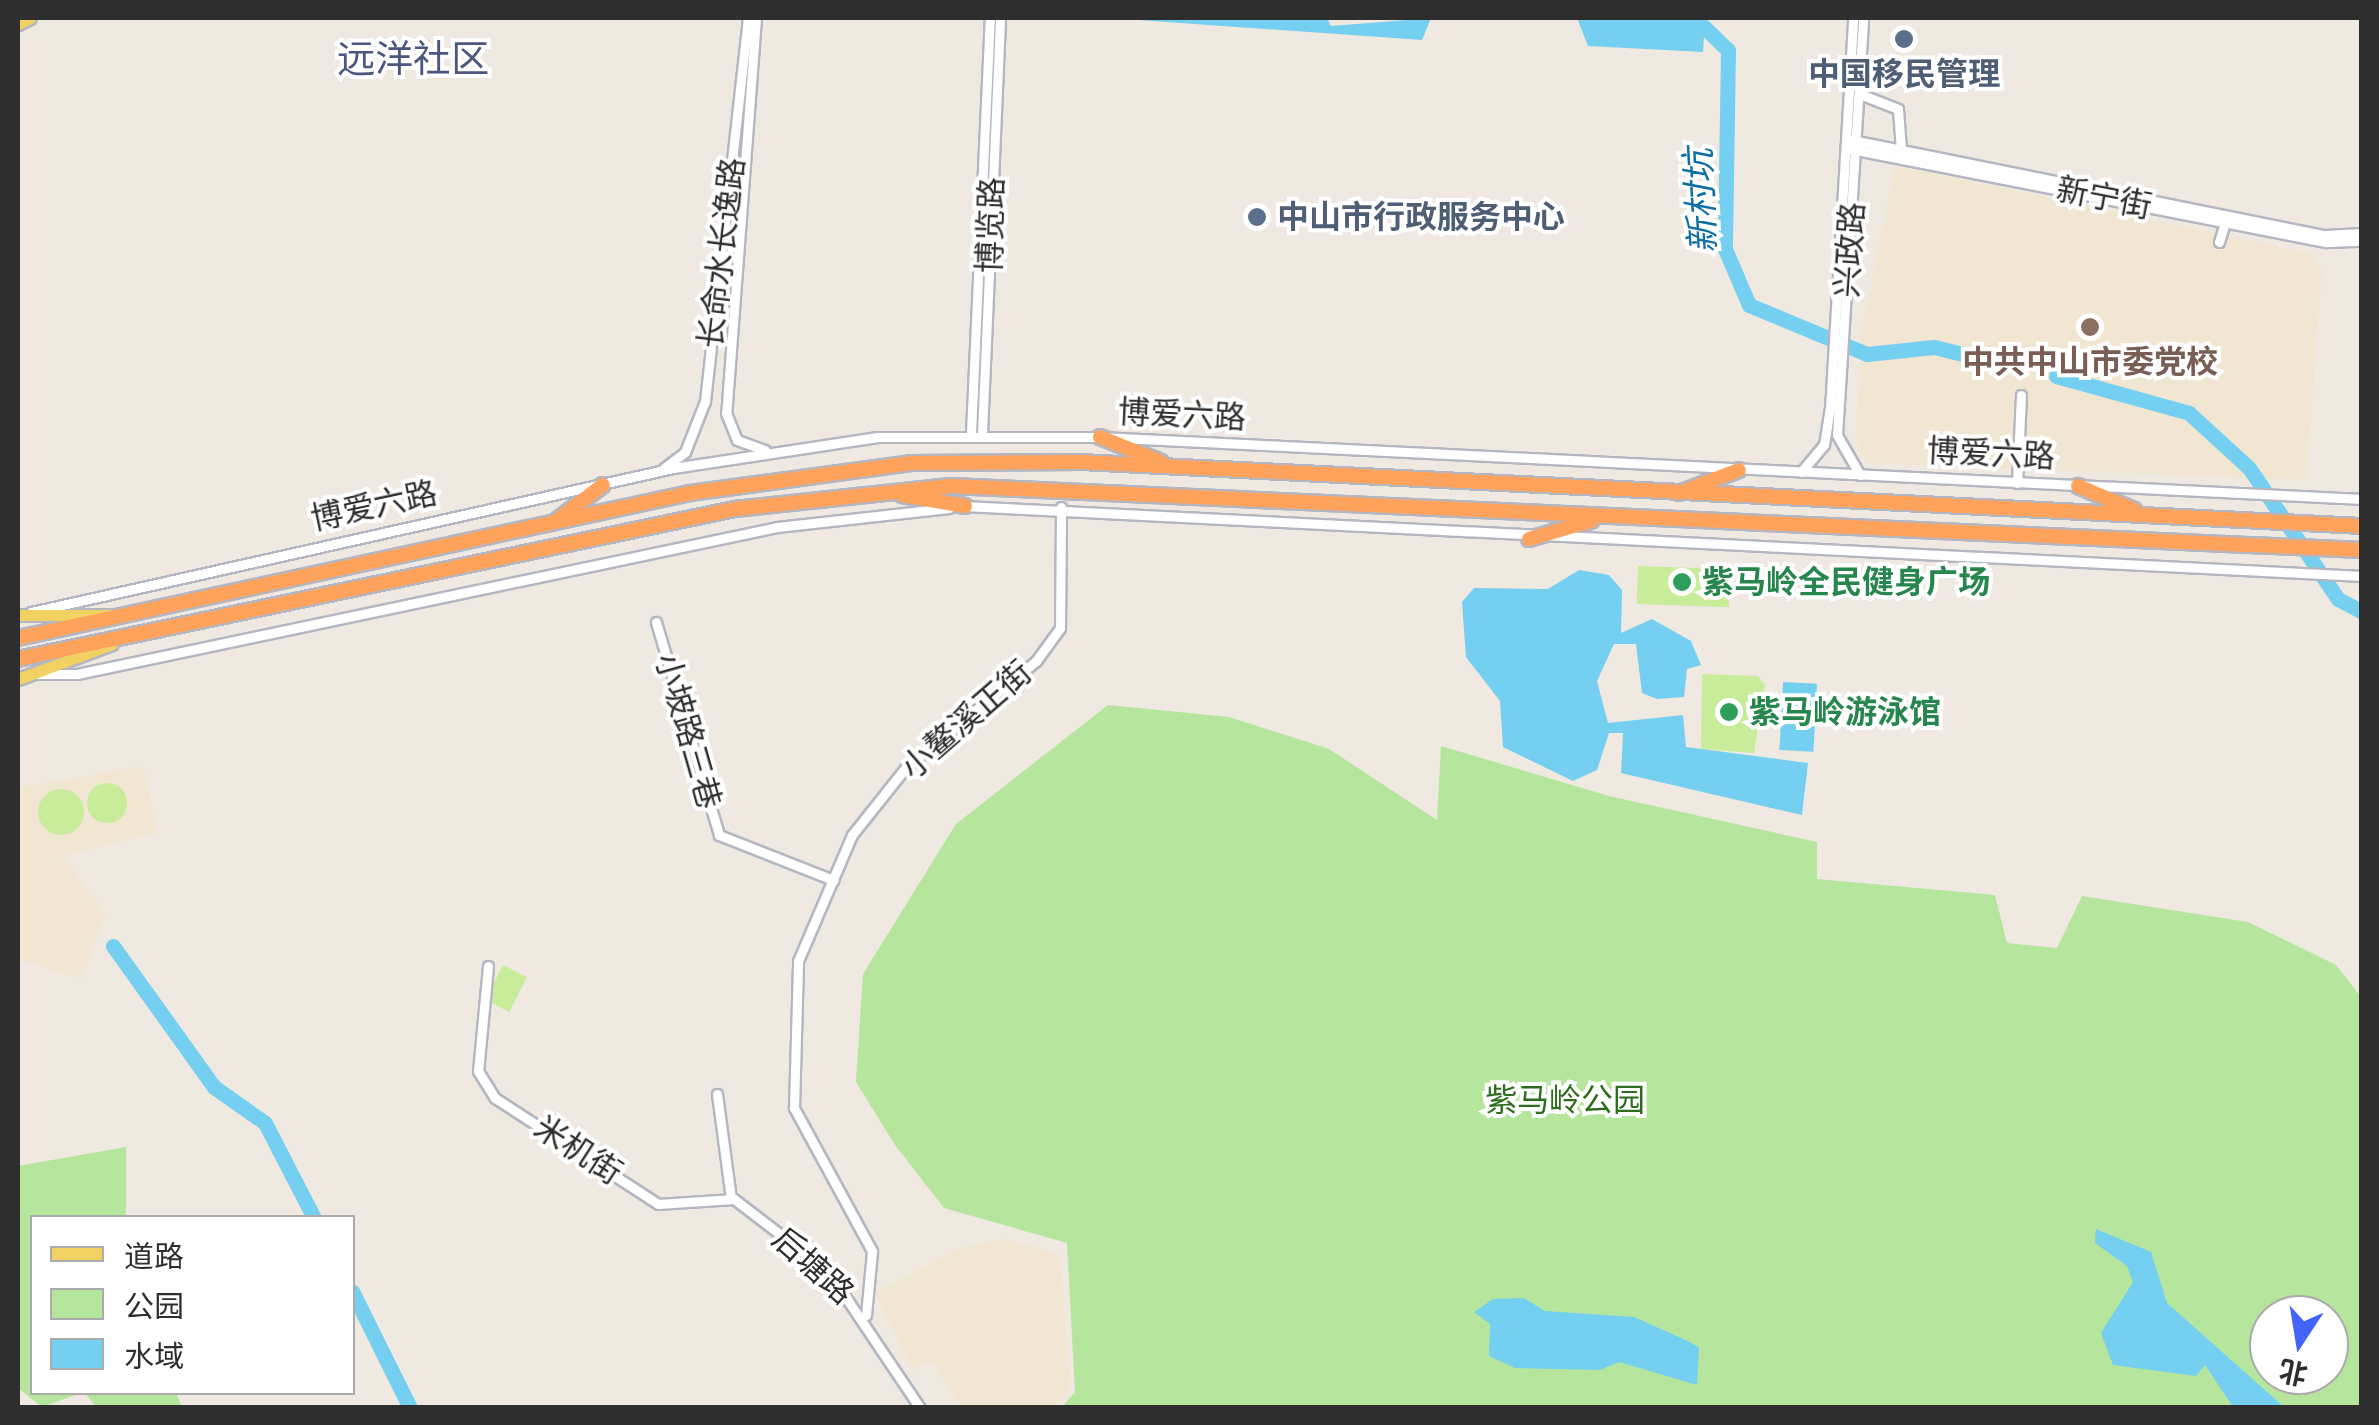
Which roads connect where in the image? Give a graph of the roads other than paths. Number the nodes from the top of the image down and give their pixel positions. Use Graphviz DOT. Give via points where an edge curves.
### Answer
graph roads {
  1 [pos="30,18"];
  2 [pos="748,18"];
  3 [pos="756,18"];
  4 [pos="990,18"];
  5 [pos="1000,18"];
  6 [pos="1853,18"];
  7 [pos="1863,18"];
  8 [pos="18,24"];
  9 [pos="1860,94"];
  10 [pos="1852,144"];
  11 [pos="1901,150"];
  12 [pos="2224,222"];
  13 [pos="2362,237"];
  14 [pos="2219,242"];
  15 [pos="1836,375"];
  16 [pos="2020,395"];
  17 [pos="977,433"];
  18 [pos="1100,437"];
  19 [pos="772,452"];
  20 [pos="1176,468"];
  21 [pos="1739,470"];
  22 [pos="659,472"];
  23 [pos="1800,472"];
  24 [pos="1860,475"];
  25 [pos="2017,483"];
  26 [pos="603,485"];
  27 [pos="2078,486"];
  28 [pos="882,491"];
  29 [pos="1674,495"];
  30 [pos="2362,499"];
  31 [pos="965,506"];
  32 [pos="1060,507"];
  33 [pos="2144,514"];
  34 [pos="1603,518"];
  35 [pos="552,523"];
  36 [pos="2362,526"];
  37 [pos="1529,539"];
  38 [pos="2360,550"];
  39 [pos="2358,576"];
  40 [pos="24,613"];
  41 [pos="123,615"];
  42 [pos="656,622"];
  43 [pos="134,635"];
  44 [pos="18,638"];
  45 [pos="18,659"];
  46 [pos="38,674"];
  47 [pos="18,679"];
  48 [pos="833,880"];
  49 [pos="488,966"];
  50 [pos="717,1094"];
  51 [pos="730,1199"];
  52 [pos="866,1315"];
  53 [pos="920,1408"];
  1 -- 8 [label="main road"];
  2 -- 22 [label="street, 长命水长逸路" via="705,401 685,452"];
  3 -- 19 [label="street, 长命水长逸路" via="726,412 738,440"];
  4 -- 17 [label="street, 博览路"];
  5 -- 17 [label="street, 博览路"];
  6 -- 10 [label="street, 兴政路"];
  7 -- 9 [label="street, 兴政路"];
  9 -- 10 [label="street, 兴政路"];
  9 -- 11 [label="street" via="1898,110"];
  10 -- 11 [label="street"];
  10 -- 12 [label="street, 新宁街"];
  10 -- 15 [label="street, 兴政路"];
  11 -- 13 [label="street"];
  12 -- 13 [label="street, 新宁街"];
  12 -- 14 [label="street"];
  15 -- 23 [label="street, 兴政路" via="1824,445"];
  15 -- 24 [label="street, 兴政路" via="1837,435"];
  16 -- 25 [label="street"];
  17 -- 18 [label="street, 博爱六路"];
  17 -- 19 [label="street, 博爱六路"];
  18 -- 20 [label="highway"];
  18 -- 21 [label="street, 博爱六路"];
  19 -- 22 [label="street, 博爱六路"];
  20 -- 29 [label="highway, 博爱六路"];
  20 -- 35 [label="highway, 博爱六路" via="911,463 745,483"];
  21 -- 23 [label="street, 博爱六路"];
  21 -- 29 [label="highway"];
  22 -- 26 [label="street, 博爱六路"];
  23 -- 24 [label="street, 博爱六路"];
  24 -- 25 [label="street, 博爱六路"];
  25 -- 27 [label="street, 博爱六路"];
  26 -- 35 [label="highway"];
  26 -- 40 [label="street, 博爱六路"];
  27 -- 30 [label="street, 博爱六路"];
  27 -- 33 [label="highway"];
  28 -- 31 [label="highway"];
  28 -- 34 [label="highway" via="1062,486"];
  28 -- 43 [label="highway" via="735,509"];
  29 -- 33 [label="highway, 博爱六路"];
  31 -- 32 [label="street"];
  31 -- 46 [label="street" via="777,526 76,674"];
  32 -- 37 [label="street"];
  32 -- 48 [label="street, 小鳌溪正街" via="1060,628 1036,661 906,766 852,836"];
  33 -- 36 [label="highway, 博爱六路"];
  34 -- 37 [label="highway"];
  34 -- 38 [label="highway"];
  35 -- 41 [label="highway, 博爱六路"];
  37 -- 39 [label="street"];
  40 -- 41 [label="main road"];
  41 -- 44 [label="highway, 博爱六路"];
  42 -- 48 [label="street, 小坡路三巷" via="719,834"];
  43 -- 45 [label="highway"];
  43 -- 46 [label="main road"];
  46 -- 47 [label="main road"];
  48 -- 52 [label="street, 小鳌溪正街" via="798,961 794,1108 872,1250"];
  49 -- 51 [label="street, 米机街" via="478,1071 495,1098 658,1204"];
  50 -- 51 [label="street"];
  51 -- 52 [label="street, 后塘路" via="828,1271"];
  52 -- 53 [label="street, 后塘路"];
}
